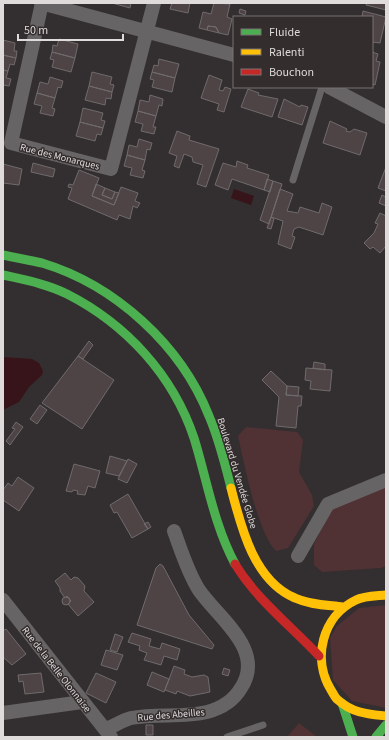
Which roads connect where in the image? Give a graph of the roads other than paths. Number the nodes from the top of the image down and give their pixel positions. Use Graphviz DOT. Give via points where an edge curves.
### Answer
graph roads {
  1 [pos="42,3"];
  2 [pos="154,3"];
  3 [pos="148,32"];
  4 [pos="233,55"];
  5 [pos="322,88"];
  6 [pos="331,88"];
  7 [pos="386,115"];
  8 [pos="293,180"];
  9 [pos="3,255"];
  10 [pos="3,275"];
  11 [pos="386,480"];
  12 [pos="174,531"];
  13 [pos="298,556"];
  14 [pos="386,595"];
  15 [pos="3,600"];
  16 [pos="343,607"];
  17 [pos="319,656"];
  18 [pos="82,702"];
  19 [pos="342,704"];
  20 [pos="3,713"];
  21 [pos="386,716"];
  22 [pos="263,725"];
  23 [pos="386,725"];
  24 [pos="109,733"];
  25 [pos="228,737"];
  26 [pos="353,737"];
  27 [pos="376,737"];
  1 -- 3 [label="street"];
  1 -- 3 [label="street, Rue des Monarques" via="11,143 111,169"];
  2 -- 3 [label="street"];
  3 -- 4 [label="street"];
  5 -- 8 [label="lane"];
  6 -- 7 [label="street"];
  9 -- 16 [label="main road, Boulevard du Vendée Globe" via="42,263 91,284 136,314 156,332 190,376 202,400 220,444 242,528 263,570 283,592 297,599"];
  10 -- 17 [label="main road" via="37,282 82,302 123,330 159,369 184,410 223,538 243,578 258,597"];
  11 -- 13 [label="street" via="328,504"];
  12 -- 24 [label="street, Rue des Abeilles" via="199,589 230,625 244,646 248,675 236,696 224,705 189,715 132,718"];
  14 -- 16 [label="main road" via="365,596"];
  15 -- 18 [label="street, Rue de la Belle Olonnaise"];
  16 -- 17 [label="main road" via="325,629 320,642"];
  17 -- 19 [label="main road" via="320,670 325,682"];
  18 -- 20 [label="street"];
  18 -- 24 [label="street, Rue de la Belle Olonnaise"];
  19 -- 21 [label="main road" via="366,715"];
  19 -- 26 [label="main road"];
  22 -- 25 [label="lane"];
  23 -- 27 [label="main road"];
}
